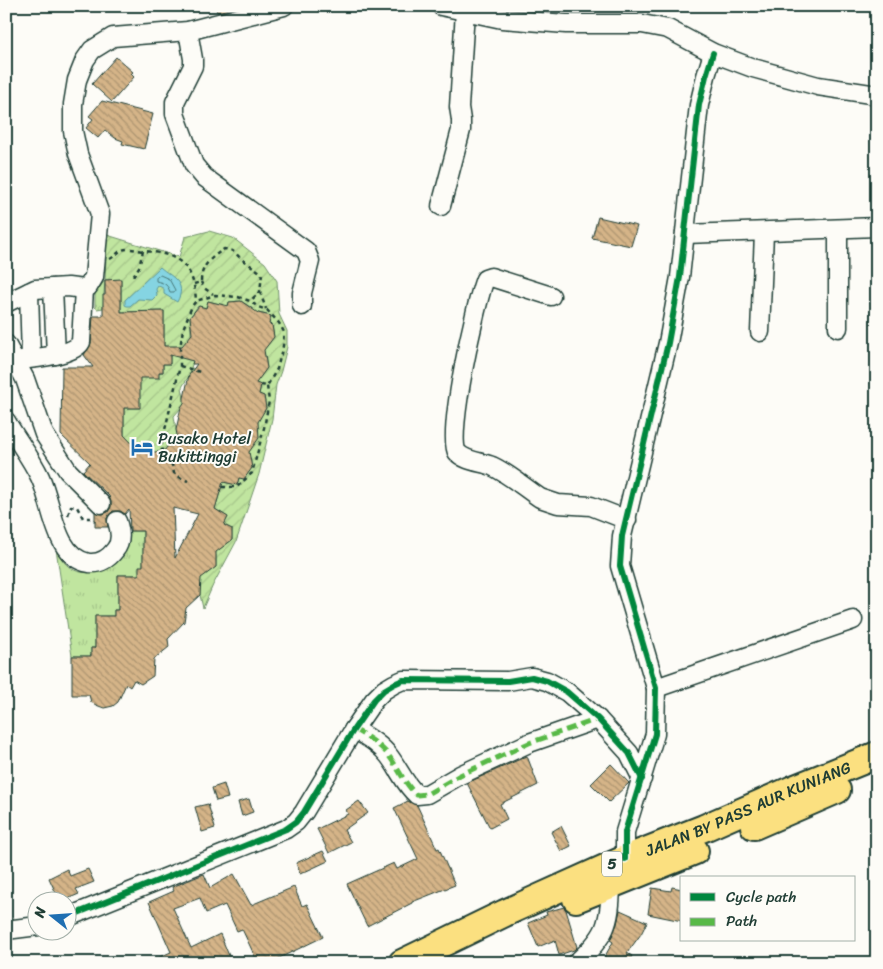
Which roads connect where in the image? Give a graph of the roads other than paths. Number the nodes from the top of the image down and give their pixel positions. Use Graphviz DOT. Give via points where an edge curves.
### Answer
graph roads {
  1 [pos="284,6"];
  2 [pos="440,6"];
  3 [pos="465,11"];
  4 [pos="188,31"];
  5 [pos="713,53"];
  6 [pos="877,95"];
  7 [pos="441,206"];
  8 [pos="877,227"];
  9 [pos="838,229"];
  10 [pos="764,232"];
  11 [pos="685,234"];
  12 [pos="53,288"];
  13 [pos="84,289"];
  14 [pos="28,292"];
  15 [pos="551,296"];
  16 [pos="6,303"];
  17 [pos="302,306"];
  18 [pos="838,328"];
  19 [pos="760,332"];
  20 [pos="6,344"];
  21 [pos="56,354"];
  22 [pos="23,360"];
  23 [pos="6,422"];
  24 [pos="101,504"];
  25 [pos="627,520"];
  26 [pos="117,521"];
  27 [pos="853,620"];
  28 [pos="656,688"];
  29 [pos="598,719"];
  30 [pos="354,729"];
  31 [pos="877,755"];
  32 [pos="877,772"];
  33 [pos="642,779"];
  34 [pos="832,783"];
  35 [pos="796,798"];
  36 [pos="625,859"];
  37 [pos="611,885"];
  38 [pos="78,914"];
  39 [pos="28,927"];
  40 [pos="6,930"];
  41 [pos="438,958"];
  42 [pos="402,963"];
  43 [pos="576,963"];
  1 -- 4 [label="street"];
  2 -- 3 [label="street"];
  3 -- 5 [label="street" via="502,19 566,24 642,24 668,30"];
  3 -- 7 [label="street" via="459,107 461,130"];
  4 -- 13 [label="street" via="113,37 92,50 85,60 77,80 73,131 100,214 94,277"];
  4 -- 17 [label="street" via="193,66 174,108 194,165 204,177 306,251 310,261"];
  5 -- 6 [label="street" via="818,86"];
  5 -- 11 [label="street" via="700,105"];
  8 -- 9 [label="street"];
  9 -- 10 [label="street"];
  9 -- 18 [label="street"];
  10 -- 11 [label="street"];
  10 -- 19 [label="street"];
  11 -- 25 [label="street" via="668,343"];
  12 -- 13 [label="street"];
  12 -- 14 [label="street"];
  12 -- 21 [label="street"];
  13 -- 21 [label="street" via="79,347"];
  14 -- 16 [label="street"];
  14 -- 22 [label="street"];
  15 -- 25 [label="street" via="491,277 485,279 465,359 454,446 463,457 493,467 548,502 591,506"];
  20 -- 22 [label="street"];
  21 -- 22 [label="street"];
  22 -- 24 [label="street" via="24,379 44,434 68,471"];
  23 -- 26 [label="street" via="40,476 62,542 70,554 80,561 95,564 106,559 117,548 120,533"];
  25 -- 28 [label="street" via="622,536 620,566"];
  27 -- 28 [label="street"];
  28 -- 33 [label="street" via="656,734"];
  29 -- 30 [label="street" via="567,692 532,677 508,682 404,680 384,690"];
  29 -- 30 [label="street" via="529,742 427,794 417,795 379,744"];
  29 -- 33 [label="street" via="629,753"];
  30 -- 38 [label="street" via="304,812 286,829"];
  31 -- 34 [label="highway, JALAN BY PASS AUR KUNIANG"];
  32 -- 34 [label="highway, JALAN BY PASS AUR KUNIANG"];
  33 -- 36 [label="street" via="624,832"];
  34 -- 35 [label="highway, JALAN BY PASS AUR KUNIANG / 5"];
  35 -- 36 [label="highway, JALAN BY PASS AUR KUNIANG / 5" via="704,828"];
  35 -- 37 [label="highway, JALAN BY PASS AUR KUNIANG / 5"];
  36 -- 41 [label="highway, JALAN BY PASS AUR KUNIANG / 5" via="505,913"];
  37 -- 41 [label="highway, JALAN BY PASS AUR KUNIANG / 5"];
  37 -- 43 [label="street" via="610,912 603,933"];
  39 -- 40 [label="street"];
  41 -- 42 [label="highway, JALAN BY PASS AUR KUNIANG / 5"];
}
